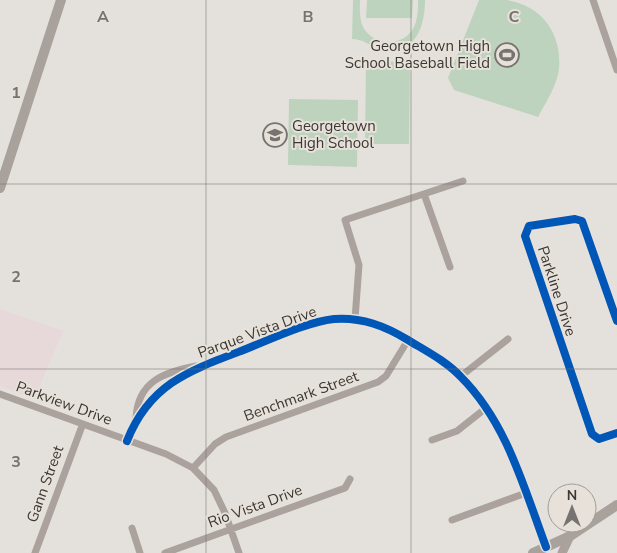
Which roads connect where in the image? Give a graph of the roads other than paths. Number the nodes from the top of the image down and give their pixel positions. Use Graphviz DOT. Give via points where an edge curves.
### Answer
graph roads {
  1 [pos="61,0"];
  2 [pos="593,0"];
  3 [pos="617,70"];
  4 [pos="463,181"];
  5 [pos="0,188"];
  6 [pos="424,194"];
  7 [pos="450,268"];
  8 [pos="355,319"];
  9 [pos="617,321"];
  10 [pos="508,339"];
  11 [pos="408,340"];
  12 [pos="206,364"];
  13 [pos="461,376"];
  14 [pos="0,394"];
  15 [pos="486,408"];
  16 [pos="136,418"];
  17 [pos="82,426"];
  18 [pos="617,433"];
  19 [pos="432,440"];
  20 [pos="127,441"];
  21 [pos="193,468"];
  22 [pos="350,479"];
  23 [pos="526,493"];
  24 [pos="617,506"];
  25 [pos="452,520"];
  26 [pos="132,528"];
  27 [pos="231,529"];
  28 [pos="570,536"];
  29 [pos="546,547"];
  30 [pos="36,553"];
  31 [pos="140,553"];
  32 [pos="165,553"];
  33 [pos="239,553"];
  34 [pos="533,553"];
  35 [pos="562,553"];
  1 -- 5 [label="main road"];
  2 -- 3 [label="street"];
  4 -- 6 [label="street"];
  6 -- 7 [label="street"];
  6 -- 8 [label="street" via="345,220 359,265"];
  8 -- 11 [label="street, Parque Vista Drive" via="383,326"];
  8 -- 12 [label="street, Parque Vista Drive" via="317,323"];
  9 -- 18 [label="street, Parkline Drive" via="582,221 575,219 529,226 525,236 592,434 599,439"];
  10 -- 13 [label="street"];
  11 -- 13 [label="street, Parque Vista Drive"];
  11 -- 21 [label="street, Benchmark Street" via="386,376 378,382 226,437"];
  12 -- 16 [label="street, Parque Vista Drive" via="167,386"];
  12 -- 16 [label="street, Parque Vista Drive" via="152,381 139,401"];
  13 -- 15 [label="street, Parque Vista Drive"];
  14 -- 17 [label="street, Parkview Drive"];
  15 -- 19 [label="street" via="457,431"];
  15 -- 23 [label="street, Parque Vista Drive" via="506,439"];
  16 -- 20 [label="street, Parque Vista Drive"];
  17 -- 20 [label="street, Parkview Drive"];
  17 -- 30 [label="street, Gann Street"];
  20 -- 21 [label="street, Parkview Drive" via="166,454"];
  21 -- 27 [label="street, Parkview Drive" via="214,490"];
  22 -- 27 [label="street, Rio Vista Drive" via="345,488"];
  23 -- 25 [label="street"];
  23 -- 29 [label="street, Parque Vista Drive"];
  24 -- 28 [label="main road"];
  26 -- 31 [label="street"];
  27 -- 32 [label="street, Rio Vista Drive"];
  27 -- 33 [label="street, Parkview Drive"];
  28 -- 29 [label="main road"];
  28 -- 35 [label="street"];
  29 -- 34 [label="main road"];
}
